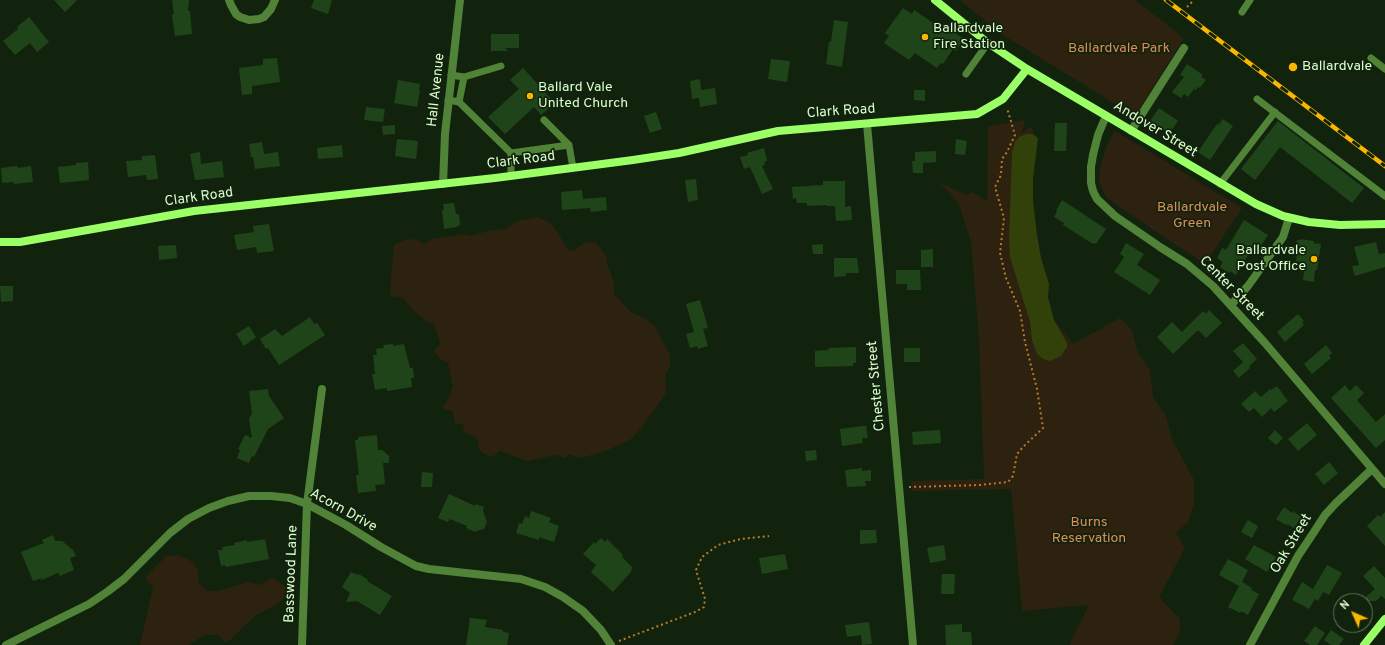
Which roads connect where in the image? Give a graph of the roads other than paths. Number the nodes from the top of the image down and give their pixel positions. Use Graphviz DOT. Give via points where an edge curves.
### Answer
graph roads {
  1 [pos="230,0"];
  2 [pos="275,0"];
  3 [pos="460,0"];
  4 [pos="935,0"];
  5 [pos="1250,0"];
  6 [pos="1242,12"];
  7 [pos="988,43"];
  8 [pos="1184,48"];
  9 [pos="1372,58"];
  10 [pos="501,66"];
  11 [pos="1385,69"];
  12 [pos="1027,70"];
  13 [pos="966,74"];
  14 [pos="451,75"];
  15 [pos="464,77"];
  16 [pos="1257,99"];
  17 [pos="448,100"];
  18 [pos="459,102"];
  19 [pos="1275,112"];
  20 [pos="1106,116"];
  21 [pos="544,120"];
  22 [pos="868,124"];
  23 [pos="1131,131"];
  24 [pos="569,145"];
  25 [pos="511,153"];
  26 [pos="573,168"];
  27 [pos="511,176"];
  28 [pos="443,184"];
  29 [pos="1220,184"];
  30 [pos="1385,196"];
  31 [pos="1289,218"];
  32 [pos="1385,224"];
  33 [pos="0,242"];
  34 [pos="1231,305"];
  35 [pos="322,389"];
  36 [pos="1372,469"];
  37 [pos="1385,484"];
  38 [pos="307,504"];
  39 [pos="1385,619"];
  40 [pos="6,645"];
  41 [pos="302,645"];
  42 [pos="611,645"];
  43 [pos="913,645"];
  44 [pos="1250,645"];
  45 [pos="1364,645"];
  1 -- 2 [label="street" via="236,14 250,20 264,17"];
  3 -- 14 [label="street, Hall Avenue"];
  4 -- 7 [label="main road, Andover Street"];
  5 -- 6 [label="lane"];
  7 -- 12 [label="main road, Andover Street"];
  7 -- 13 [label="lane"];
  8 -- 23 [label="street"];
  9 -- 11 [label="lane"];
  10 -- 15 [label="lane"];
  12 -- 20 [label="main road, Andover Street"];
  12 -- 22 [label="main road, Clark Road" via="1003,99 977,114"];
  14 -- 15 [label="lane"];
  14 -- 17 [label="street, Hall Avenue"];
  15 -- 18 [label="lane"];
  16 -- 19 [label="lane"];
  17 -- 18 [label="lane"];
  17 -- 28 [label="street, Hall Avenue"];
  18 -- 25 [label="lane"];
  19 -- 29 [label="lane"];
  19 -- 30 [label="lane"];
  20 -- 23 [label="main road, Andover Street"];
  20 -- 34 [label="street, Center Street" via="1092,155 1091,183 1097,199 1115,216 1198,272"];
  21 -- 24 [label="lane"];
  22 -- 26 [label="main road, Clark Road" via="778,131 679,153"];
  22 -- 43 [label="street, Chester Street"];
  23 -- 29 [label="main road, Andover Street"];
  24 -- 25 [label="lane"];
  24 -- 26 [label="lane"];
  25 -- 27 [label="lane"];
  26 -- 27 [label="main road, Clark Road"];
  27 -- 28 [label="main road, Clark Road"];
  28 -- 33 [label="main road, Clark Road" via="194,211 20,242"];
  29 -- 31 [label="main road, Andover Street" via="1256,204"];
  31 -- 32 [label="main road, Andover Street" via="1340,225"];
  31 -- 34 [label="street" via="1283,237"];
  34 -- 36 [label="street, Center Street"];
  35 -- 38 [label="street, Basswood Lane"];
  36 -- 37 [label="street, Center Street"];
  36 -- 44 [label="street, Oak Street" via="1321,521 1298,556"];
  38 -- 40 [label="street, Acorn Drive" via="290,498 249,496 228,500 209,508 188,519 170,533 124,579 107,592 89,604"];
  38 -- 41 [label="street, Basswood Lane"];
  38 -- 42 [label="street, Acorn Drive" via="416,566 521,579 544,587 583,611"];
  39 -- 45 [label="main road"];
}
